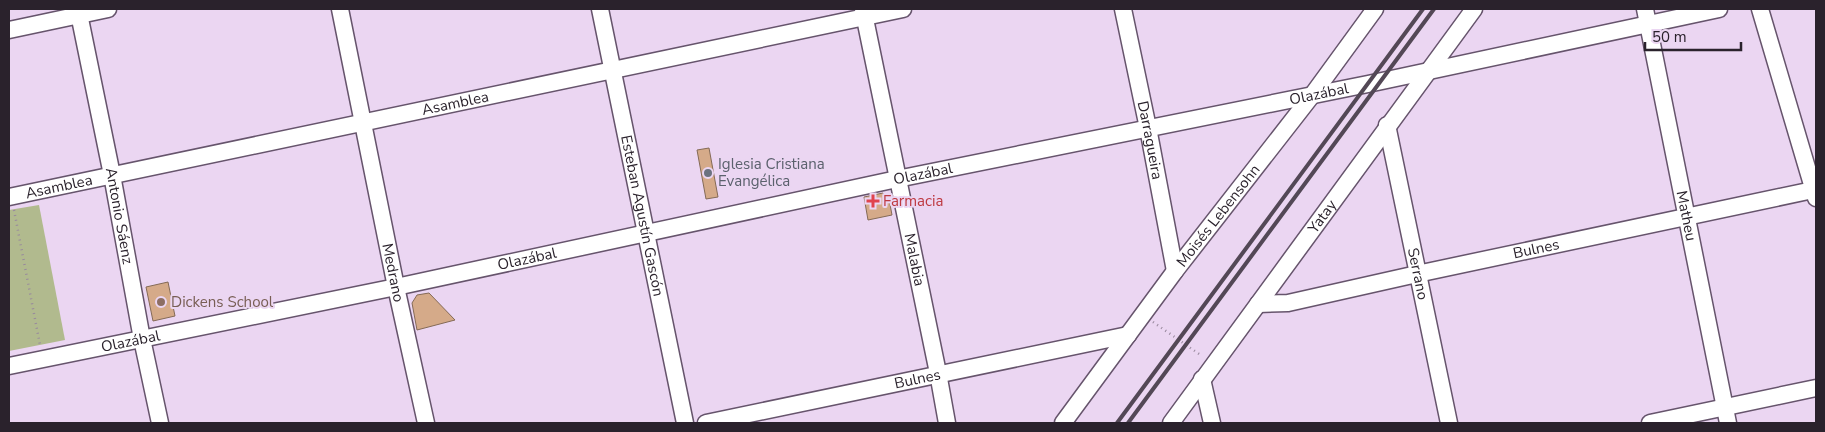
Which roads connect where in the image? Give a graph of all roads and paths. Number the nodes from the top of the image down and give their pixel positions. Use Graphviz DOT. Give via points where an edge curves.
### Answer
graph roads {
  1 [pos="108,9"];
  2 [pos="340,9"];
  3 [pos="600,9"];
  4 [pos="903,9"];
  5 [pos="1123,9"];
  6 [pos="1375,9"];
  7 [pos="1474,9"];
  8 [pos="1718,9"];
  9 [pos="1760,9"];
  10 [pos="79,12"];
  11 [pos="864,13"];
  12 [pos="1646,16"];
  13 [pos="9,30"];
  14 [pos="612,70"];
  15 [pos="1426,72"];
  16 [pos="1314,94"];
  17 [pos="364,122"];
  18 [pos="1387,125"];
  19 [pos="1148,128"];
  20 [pos="112,175"];
  21 [pos="897,179"];
  22 [pos="1815,194"];
  23 [pos="10,197"];
  24 [pos="1686,217"];
  25 [pos="646,233"];
  26 [pos="1176,271"];
  27 [pos="1417,274"];
  28 [pos="396,287"];
  29 [pos="1258,304"];
  30 [pos="1143,315"];
  31 [pos="1128,335"];
  32 [pos="142,339"];
  33 [pos="42,359"];
  34 [pos="1213,364"];
  35 [pos="9,366"];
  36 [pos="938,374"];
  37 [pos="1202,379"];
  38 [pos="1816,388"];
  39 [pos="1726,415"];
  40 [pos="160,423"];
  41 [pos="426,423"];
  42 [pos="685,423"];
  43 [pos="706,423"];
  44 [pos="947,423"];
  45 [pos="1063,423"];
  46 [pos="1171,423"];
  47 [pos="1212,423"];
  48 [pos="1448,423"];
  49 [pos="1650,423"];
  1 -- 10 [label="street"];
  2 -- 17 [label="street, Medrano"];
  3 -- 14 [label="street, Esteban Agustín Gascón"];
  4 -- 11 [label="street, Asamblea"];
  5 -- 19 [label="street, Darragueira"];
  6 -- 16 [label="street, Moisés Lebensohn"];
  7 -- 15 [label="street, Yatay"];
  8 -- 12 [label="street, Olazábal"];
  9 -- 22 [label="street"];
  10 -- 13 [label="street"];
  10 -- 20 [label="street, Antonio Sáenz"];
  11 -- 14 [label="street, Asamblea"];
  11 -- 21 [label="street, Malabia"];
  12 -- 15 [label="street, Olazábal"];
  12 -- 24 [label="street, Matheu"];
  14 -- 17 [label="street, Asamblea"];
  14 -- 25 [label="street, Esteban Agustín Gascón"];
  15 -- 16 [label="street, Olazábal"];
  15 -- 18 [label="street, Yatay"];
  16 -- 19 [label="street, Olazábal"];
  16 -- 26 [label="street, Moisés Lebensohn"];
  17 -- 20 [label="street, Asamblea"];
  17 -- 28 [label="street, Medrano"];
  18 -- 27 [label="street, Serrano"];
  18 -- 29 [label="street, Yatay"];
  19 -- 21 [label="street, Olazábal"];
  19 -- 26 [label="street, Darragueira"];
  20 -- 23 [label="street, Asamblea"];
  20 -- 32 [label="street, Antonio Sáenz"];
  21 -- 25 [label="street, Olazábal"];
  21 -- 36 [label="street, Malabia"];
  22 -- 24 [label="street, Bulnes"];
  23 -- 33 [label="path"];
  24 -- 27 [label="street, Bulnes"];
  24 -- 39 [label="street, Matheu"];
  25 -- 28 [label="street, Olazábal"];
  25 -- 42 [label="street, Esteban Agustín Gascón"];
  26 -- 30 [label="street, Moisés Lebensohn"];
  27 -- 29 [label="street, Bulnes" via="1288,303"];
  27 -- 48 [label="street, Serrano"];
  28 -- 32 [label="street, Olazábal"];
  28 -- 41 [label="street, Medrano"];
  29 -- 34 [label="street, Yatay"];
  30 -- 31 [label="street, Moisés Lebensohn"];
  30 -- 34 [label="path"];
  31 -- 36 [label="street, Bulnes"];
  31 -- 45 [label="street, Moisés Lebensohn"];
  32 -- 33 [label="street, Olazábal"];
  32 -- 40 [label="street, Antonio Sáenz"];
  33 -- 35 [label="street, Olazábal"];
  34 -- 37 [label="street, Yatay"];
  36 -- 43 [label="street, Bulnes"];
  36 -- 44 [label="street, Malabia"];
  37 -- 46 [label="street, Yatay"];
  37 -- 47 [label="street"];
  38 -- 39 [label="street"];
  39 -- 49 [label="street"];
}
